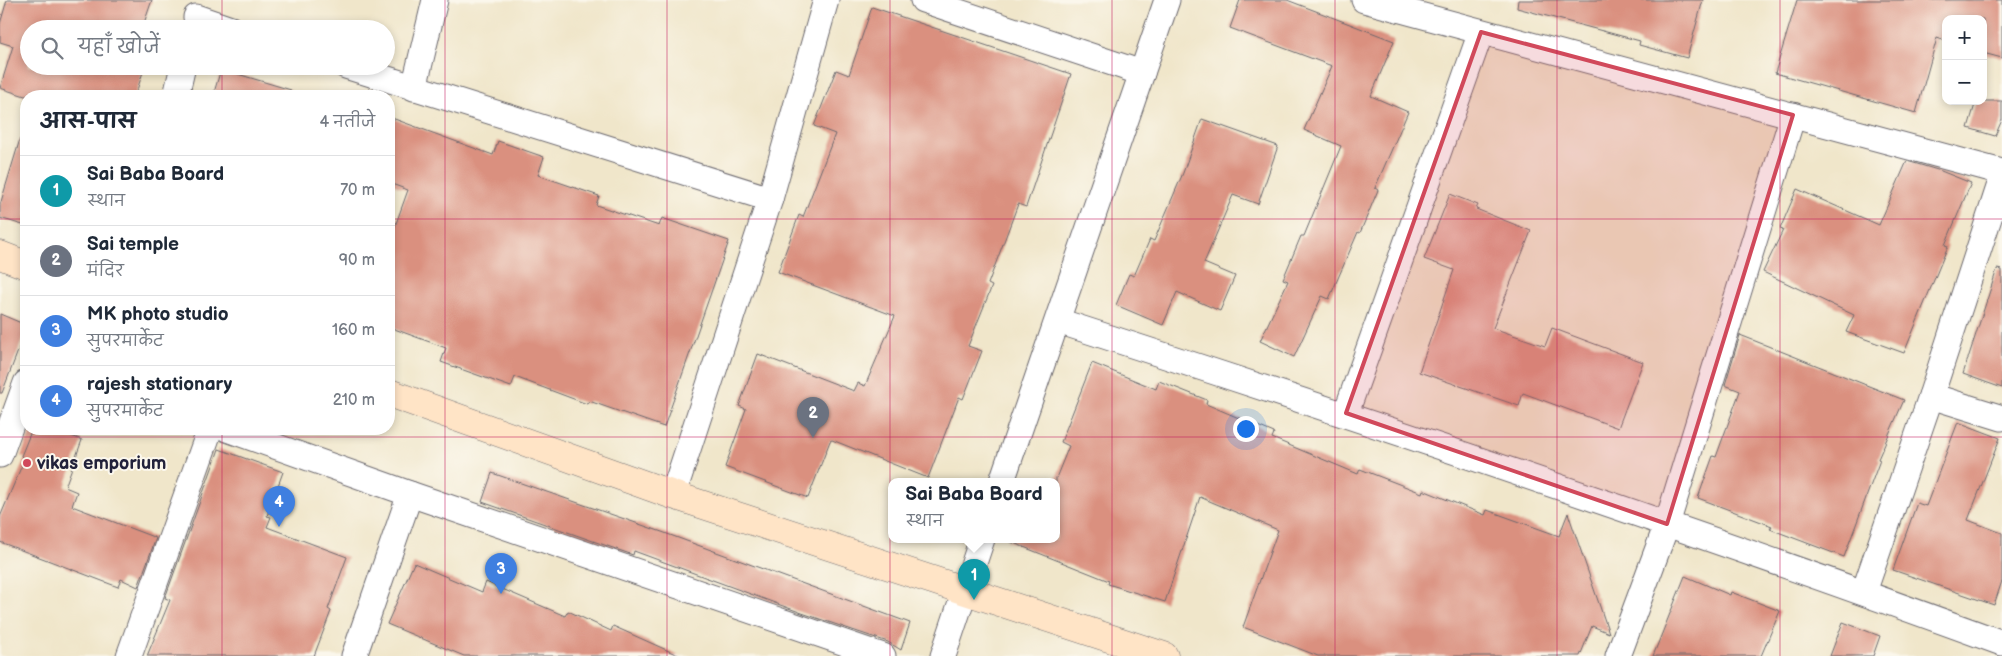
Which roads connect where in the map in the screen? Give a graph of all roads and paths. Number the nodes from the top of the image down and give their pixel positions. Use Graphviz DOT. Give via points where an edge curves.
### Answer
graph roads {
  1 [pos="436,0"];
  2 [pos="826,0"];
  3 [pos="923,0"];
  4 [pos="1167,0"];
  5 [pos="1364,0"];
  6 [pos="196,15"];
  7 [pos="208,20"];
  8 [pos="1481,32"];
  9 [pos="1142,74"];
  10 [pos="181,75"];
  11 [pos="374,75"];
  12 [pos="414,88"];
  13 [pos="177,90"];
  14 [pos="1794,115"];
  15 [pos="2002,172"];
  16 [pos="2002,178"];
  17 [pos="770,199"];
  18 [pos="0,255"];
  19 [pos="20,263"];
  20 [pos="1058,321"];
  21 [pos="395,395"];
  22 [pos="1931,396"];
  23 [pos="20,400"];
  24 [pos="1346,413"];
  25 [pos="2002,418"];
  26 [pos="208,435"];
  27 [pos="245,435"];
  28 [pos="0,455"];
  29 [pos="1003,478"];
  30 [pos="410,494"];
  31 [pos="673,495"];
  32 [pos="1666,524"];
  33 [pos="981,543"];
  34 [pos="964,591"];
  35 [pos="1864,592"];
  36 [pos="2002,643"];
  37 [pos="129,656"];
  38 [pos="354,656"];
  39 [pos="883,656"];
  40 [pos="943,656"];
  41 [pos="1164,656"];
  42 [pos="1618,656"];
  1 -- 12 [label="street"];
  2 -- 17 [label="street"];
  3 -- 9 [label="street"];
  4 -- 9 [label="street"];
  5 -- 8 [label="street"];
  6 -- 7 [label="street"];
  8 -- 14 [label="street"];
  8 -- 24 [label="street"];
  9 -- 20 [label="street"];
  10 -- 13 [label="street"];
  11 -- 12 [label="street"];
  12 -- 17 [label="street"];
  14 -- 15 [label="street"];
  14 -- 32 [label="street"];
  16 -- 22 [label="street"];
  17 -- 31 [label="street"];
  18 -- 19 [label="street"];
  20 -- 24 [label="street"];
  20 -- 29 [label="street"];
  21 -- 31 [label="street"];
  22 -- 25 [label="street"];
  22 -- 35 [label="street"];
  23 -- 28 [label="street"];
  24 -- 32 [label="street"];
  26 -- 37 [label="street"];
  27 -- 30 [label="street"];
  30 -- 38 [label="street"];
  30 -- 39 [label="street"];
  31 -- 34 [label="street"];
  32 -- 35 [label="street"];
  32 -- 42 [label="street"];
  33 -- 34 [label="street"];
  34 -- 40 [label="street"];
  34 -- 41 [label="street"];
  35 -- 36 [label="street"];
}
